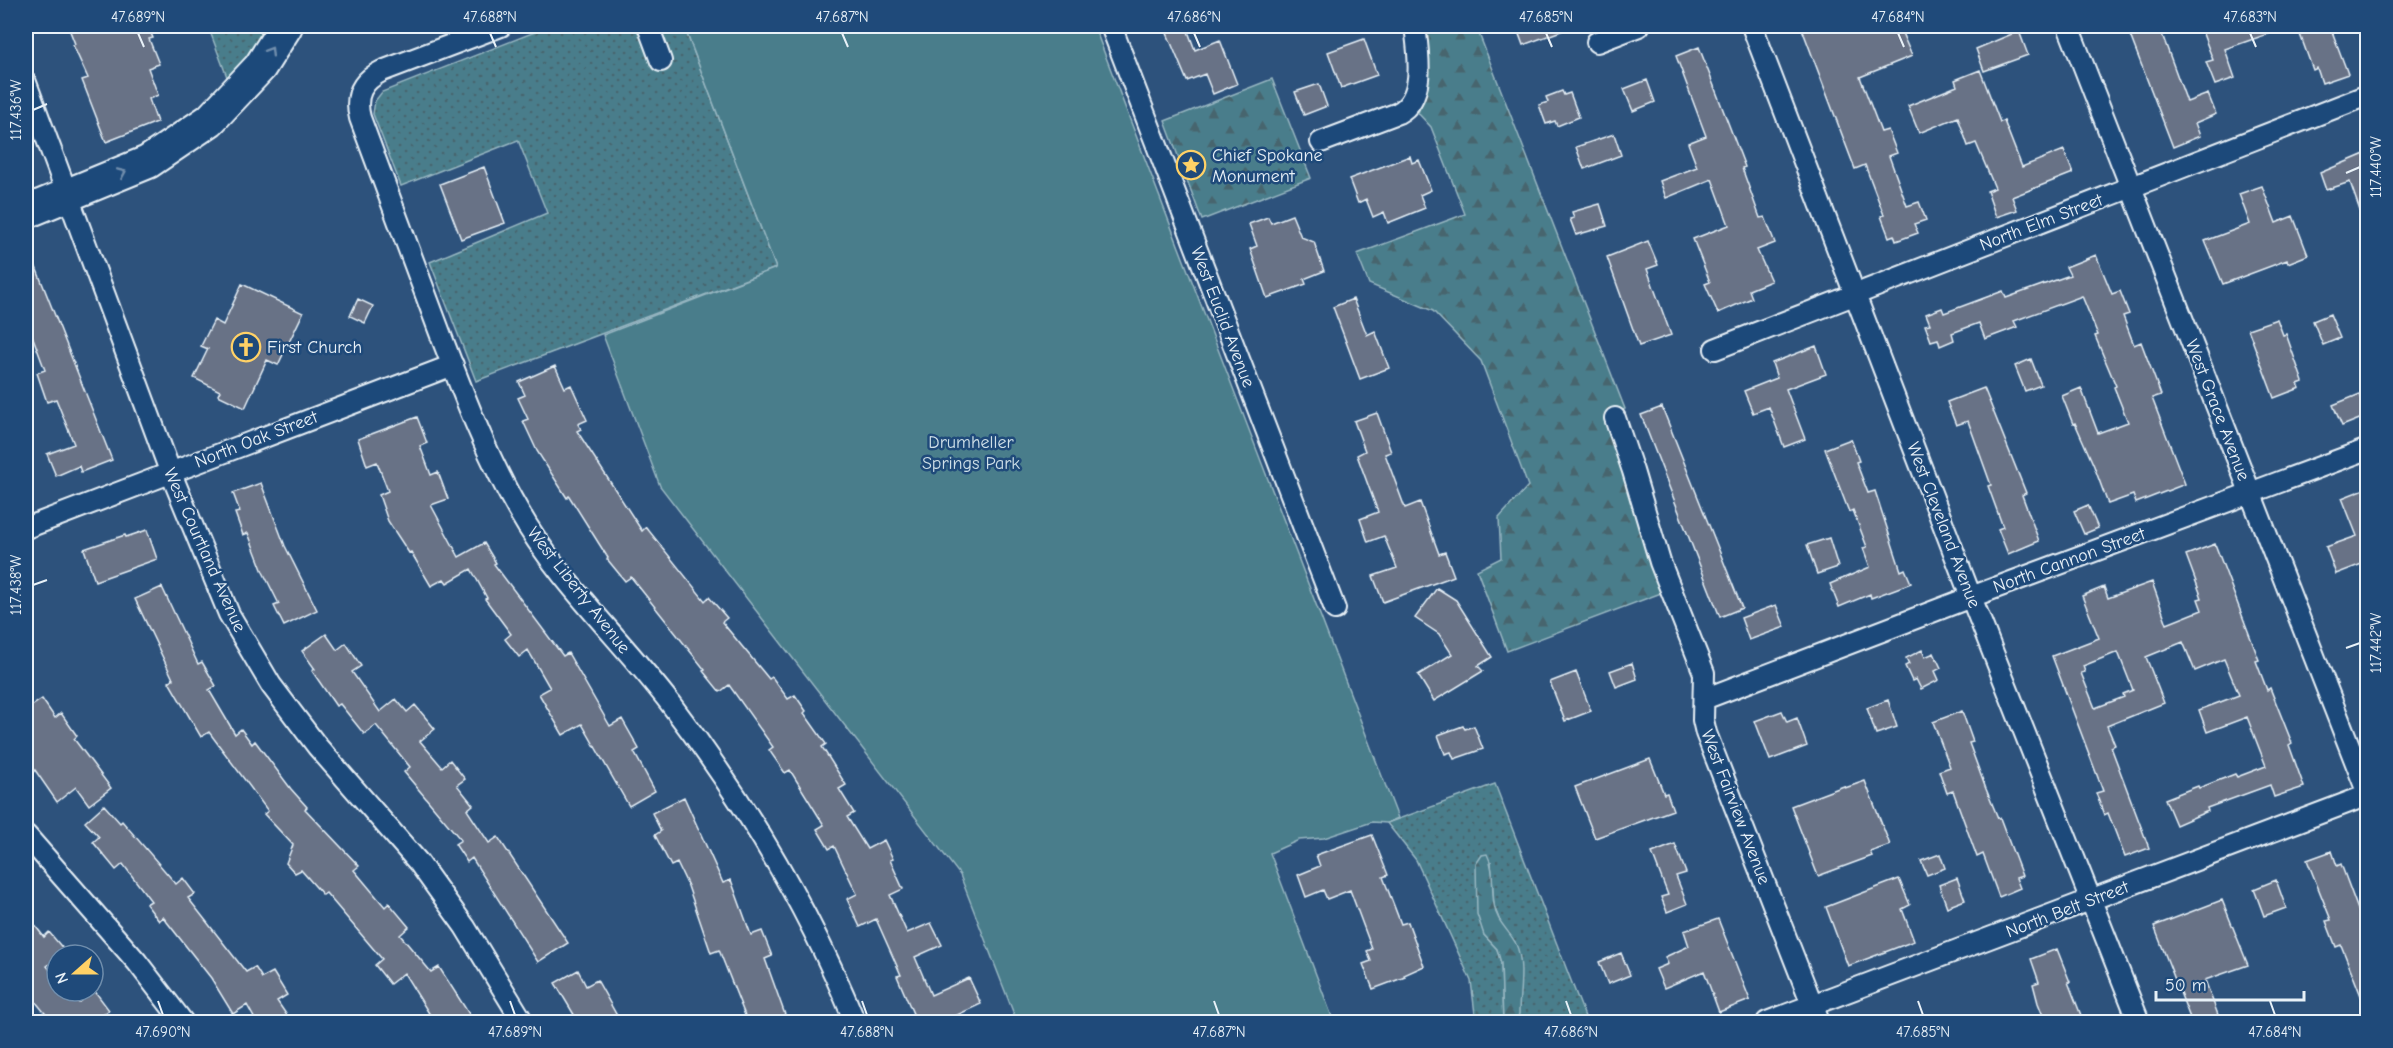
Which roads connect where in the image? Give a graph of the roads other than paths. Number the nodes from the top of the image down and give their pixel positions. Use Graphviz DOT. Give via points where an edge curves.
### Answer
graph roads {
  1 [pos="286,26"];
  2 [pos="501,26"];
  3 [pos="648,26"];
  4 [pos="1111,26"];
  5 [pos="1415,26"];
  6 [pos="1639,26"];
  7 [pos="1752,26"];
  8 [pos="2068,26"];
  9 [pos="1597,42"];
  10 [pos="661,61"];
  11 [pos="26,82"];
  12 [pos="2367,95"];
  13 [pos="1321,142"];
  14 [pos="2131,187"];
  15 [pos="68,196"];
  16 [pos="26,212"];
  17 [pos="1856,294"];
  18 [pos="1715,349"];
  19 [pos="453,365"];
  20 [pos="1615,418"];
  21 [pos="2367,449"];
  22 [pos="170,471"];
  23 [pos="2251,492"];
  24 [pos="26,528"];
  25 [pos="1971,597"];
  26 [pos="1335,609"];
  27 [pos="1704,699"];
  28 [pos="2367,794"];
  29 [pos="26,835"];
  30 [pos="2091,900"];
  31 [pos="1816,1014"];
  32 [pos="183,1023"];
  33 [pos="523,1023"];
  34 [pos="855,1023"];
  35 [pos="1767,1023"];
  36 [pos="2139,1023"];
  15 -- 1 [label="main road, one-way" via="148,162 210,120 260,67"];
  2 -- 19 [label="street, West Liberty Avenue" via="382,70 360,90 357,104"];
  3 -- 10 [label="street"];
  4 -- 26 [label="street, West Euclid Avenue"];
  5 -- 13 [label="street" via="1417,79 1408,105"];
  6 -- 9 [label="street"];
  7 -- 17 [label="street, West Cleveland Avenue"];
  8 -- 14 [label="street, West Grace Avenue"];
  11 -- 15 [label="street, West Courtland Avenue"];
  12 -- 14 [label="street, North Elm Street"];
  14 -- 17 [label="street, North Elm Street"];
  14 -- 23 [label="street, West Grace Avenue"];
  15 -- 16 [label="main road"];
  15 -- 22 [label="street, West Courtland Avenue"];
  17 -- 18 [label="street, North Elm Street"];
  17 -- 25 [label="street, West Cleveland Avenue"];
  19 -- 22 [label="street, North Oak Street"];
  19 -- 34 [label="street, West Liberty Avenue" via="518,511 563,576 669,702 715,766 803,911"];
  20 -- 27 [label="street, West Fairview Avenue" via="1660,562 1702,667"];
  21 -- 23 [label="street, North Cannon Street"];
  22 -- 24 [label="street, North Oak Street"];
  22 -- 33 [label="street, West Courtland Avenue" via="229,614 271,686 317,746 419,863 465,927"];
  23 -- 25 [label="street, North Cannon Street"];
  23 -- 28 [label="street, West Grace Avenue"];
  25 -- 27 [label="street, North Cannon Street"];
  25 -- 30 [label="street, West Cleveland Avenue"];
  27 -- 31 [label="street, West Fairview Avenue" via="1706,733"];
  28 -- 30 [label="street, North Belt Street"];
  29 -- 32 [label="street" via="137,962"];
  30 -- 31 [label="street, North Belt Street"];
  30 -- 36 [label="street, West Cleveland Avenue"];
  31 -- 35 [label="street, North Belt Street"];
}
